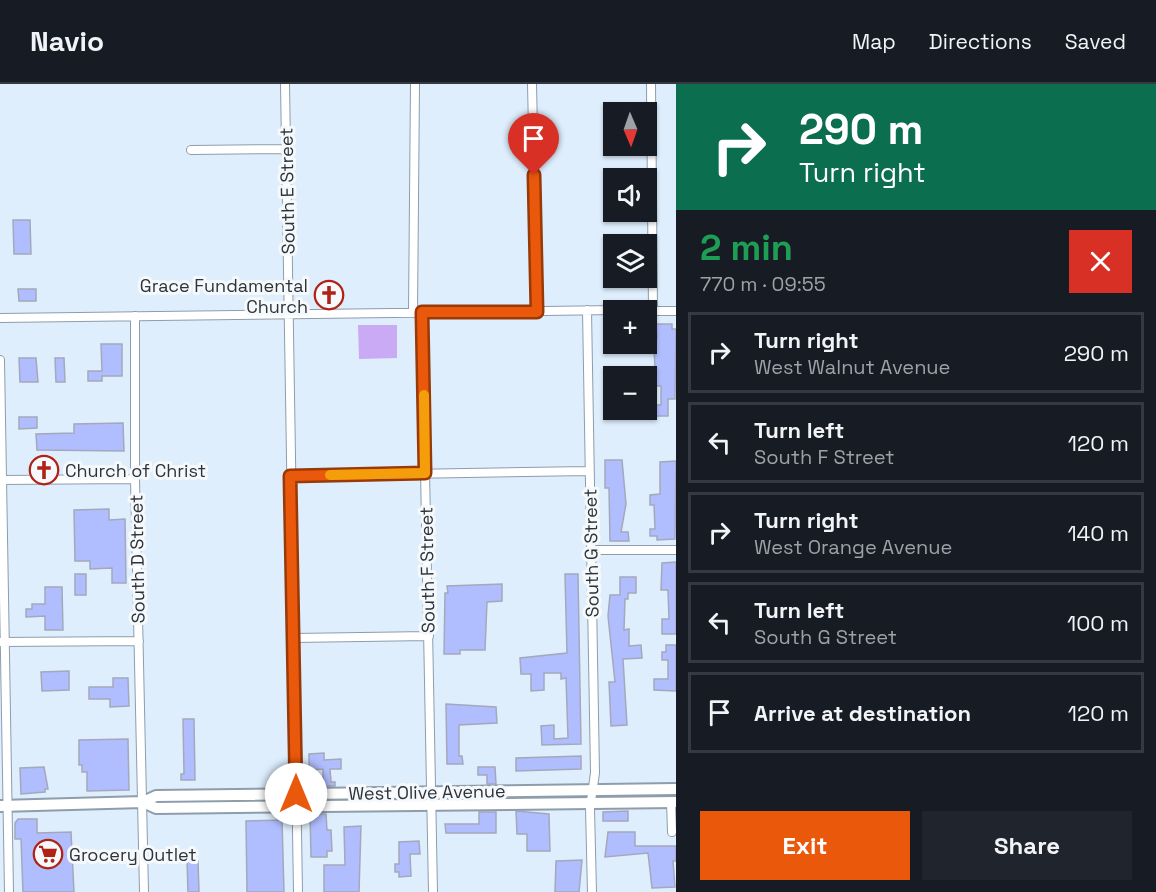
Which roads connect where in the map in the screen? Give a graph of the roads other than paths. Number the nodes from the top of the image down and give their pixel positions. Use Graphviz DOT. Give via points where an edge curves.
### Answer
graph roads {
  1 [pos="285,84"];
  2 [pos="415,84"];
  3 [pos="531,84"];
  4 [pos="651,84"];
  5 [pos="286,148"];
  6 [pos="191,150"];
  7 [pos="650,300"];
  8 [pos="587,310"];
  9 [pos="603,310"];
  10 [pos="676,310"];
  11 [pos="657,311"];
  12 [pos="422,312"];
  13 [pos="537,312"];
  14 [pos="289,313"];
  15 [pos="412,313"];
  16 [pos="135,316"];
  17 [pos="0,318"];
  18 [pos="0,360"];
  19 [pos="589,471"];
  20 [pos="425,473"];
  21 [pos="290,476"];
  22 [pos="135,478"];
  23 [pos="1,480"];
  24 [pos="591,550"];
  25 [pos="676,550"];
  26 [pos="429,636"];
  27 [pos="294,638"];
  28 [pos="139,641"];
  29 [pos="3,642"];
  30 [pos="533,789"];
  31 [pos="676,789"];
  32 [pos="430,791"];
  33 [pos="593,795"];
  34 [pos="296,800"];
  35 [pos="143,802"];
  36 [pos="674,802"];
  37 [pos="499,803"];
  38 [pos="431,804"];
  39 [pos="4,806"];
  40 [pos="672,832"];
  41 [pos="9,892"];
  42 [pos="144,892"];
  43 [pos="298,892"];
  44 [pos="433,892"];
  45 [pos="592,892"];
  1 -- 5 [label="street, South E Street"];
  2 -- 15 [label="street"];
  3 -- 13 [label="street"];
  4 -- 7 [label="street"];
  5 -- 6 [label="street"];
  5 -- 14 [label="street, South E Street"];
  8 -- 9 [label="street"];
  8 -- 13 [label="street"];
  8 -- 19 [label="street, South G Street"];
  10 -- 11 [label="street"];
  12 -- 13 [label="street"];
  12 -- 15 [label="street"];
  12 -- 20 [label="street, South F Street"];
  14 -- 15 [label="street"];
  14 -- 16 [label="street"];
  14 -- 21 [label="street, South E Street"];
  16 -- 17 [label="street"];
  16 -- 22 [label="street, South D Street"];
  18 -- 23 [label="street"];
  19 -- 20 [label="street"];
  19 -- 24 [label="street, South G Street"];
  20 -- 21 [label="street"];
  20 -- 26 [label="street, South F Street"];
  21 -- 27 [label="street, South E Street"];
  22 -- 23 [label="street"];
  22 -- 28 [label="street, South D Street"];
  23 -- 29 [label="street"];
  24 -- 25 [label="street"];
  24 -- 33 [label="street, South G Street"];
  26 -- 27 [label="street"];
  26 -- 32 [label="street, South F Street"];
  27 -- 34 [label="street, South E Street"];
  28 -- 29 [label="street"];
  28 -- 35 [label="street, South D Street"];
  29 -- 39 [label="street"];
  30 -- 32 [label="main road, West Olive Avenue"];
  30 -- 33 [label="main road, West Olive Avenue"];
  30 -- 37 [label="main road" via="518,797 502,797"];
  31 -- 33 [label="main road, West Olive Avenue"];
  32 -- 34 [label="main road, West Olive Avenue"];
  32 -- 38 [label="street, South F Street"];
  33 -- 36 [label="main road, West Olive Avenue"];
  33 -- 37 [label="main road, West Olive Avenue"];
  33 -- 45 [label="street, South G Street"];
  34 -- 35 [label="main road, West Olive Avenue" via="156,808"];
  34 -- 38 [label="main road, West Olive Avenue"];
  34 -- 43 [label="street, South E Street"];
  35 -- 39 [label="main road, West Olive Avenue"];
  35 -- 42 [label="street, South D Street"];
  36 -- 40 [label="street"];
  37 -- 38 [label="main road, West Olive Avenue"];
  38 -- 44 [label="street, South F Street"];
  39 -- 41 [label="street"];
}
